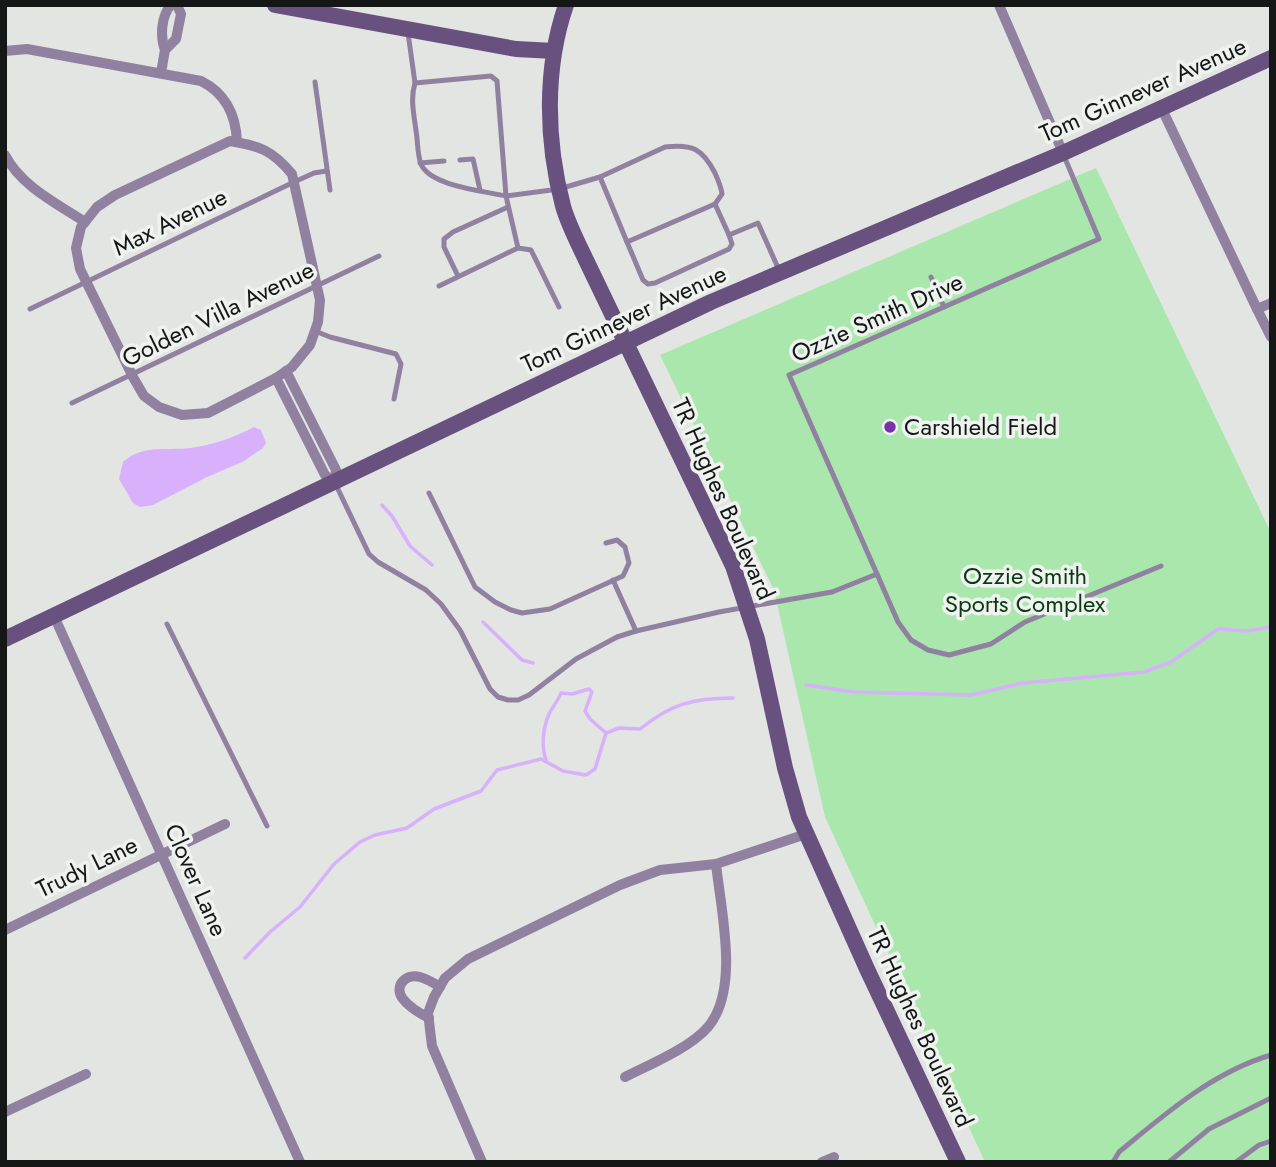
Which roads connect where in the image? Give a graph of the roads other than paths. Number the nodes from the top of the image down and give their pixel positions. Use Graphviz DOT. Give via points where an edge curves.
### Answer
graph roads {
  1 [pos="171,5"];
  2 [pos="177,5"];
  3 [pos="275,5"];
  4 [pos="566,5"];
  5 [pos="999,5"];
  6 [pos="407,30"];
  7 [pos="165,50"];
  8 [pos="5,51"];
  9 [pos="554,51"];
  10 [pos="1271,58"];
  11 [pos="161,73"];
  12 [pos="315,82"];
  13 [pos="415,83"];
  14 [pos="1161,107"];
  15 [pos="237,142"];
  16 [pos="1063,153"];
  17 [pos="5,155"];
  18 [pos="460,160"];
  19 [pos="444,161"];
  20 [pos="420,163"];
  21 [pos="326,171"];
  22 [pos="600,177"];
  23 [pos="293,182"];
  24 [pos="559,189"];
  25 [pos="330,190"];
  26 [pos="480,190"];
  27 [pos="506,196"];
  28 [pos="715,204"];
  29 [pos="508,207"];
  30 [pos="85,222"];
  31 [pos="729,235"];
  32 [pos="627,242"];
  33 [pos="518,248"];
  34 [pos="379,256"];
  35 [pos="780,273"];
  36 [pos="458,276"];
  37 [pos="931,277"];
  38 [pos="86,282"];
  39 [pos="317,286"];
  40 [pos="439,286"];
  41 [pos="1271,303"];
  42 [pos="559,307"];
  43 [pos="944,307"];
  44 [pos="30,309"];
  45 [pos="1257,309"];
  46 [pos="315,331"];
  47 [pos="1271,337"];
  48 [pos="625,341"];
  49 [pos="286,371"];
  50 [pos="131,374"];
  51 [pos="276,378"];
  52 [pos="394,400"];
  53 [pos="72,402"];
  54 [pos="335,482"];
  55 [pos="429,493"];
  56 [pos="606,543"];
  57 [pos="1161,566"];
  58 [pos="877,575"];
  59 [pos="613,580"];
  60 [pos="748,607"];
  61 [pos="54,616"];
  62 [pos="167,624"];
  63 [pos="636,631"];
  64 [pos="5,639"];
  65 [pos="225,824"];
  66 [pos="267,826"];
  67 [pos="806,834"];
  68 [pos="162,854"];
  69 [pos="716,864"];
  70 [pos="7,925"];
  71 [pos="440,987"];
  72 [pos="429,1018"];
  73 [pos="1271,1055"];
  74 [pos="86,1074"];
  75 [pos="625,1077"];
  76 [pos="1271,1098"];
  77 [pos="5,1112"];
  78 [pos="1271,1141"];
  79 [pos="834,1157"];
  80 [pos="299,1161"];
  81 [pos="482,1162"];
  82 [pos="822,1162"];
  83 [pos="958,1162"];
  84 [pos="1113,1162"];
  85 [pos="1169,1162"];
  86 [pos="1236,1162"];
  1 -- 7 [label="street" via="161,38"];
  2 -- 7 [label="street" via="181,13 176,40"];
  3 -- 6 [label="main road"];
  4 -- 9 [label="main road, TR Hughes Boulevard"];
  5 -- 16 [label="street"];
  6 -- 9 [label="main road"];
  6 -- 13 [label="lane"];
  7 -- 11 [label="street"];
  8 -- 11 [label="street" via="27,49"];
  9 -- 24 [label="main road, TR Hughes Boulevard" via="552,158"];
  10 -- 14 [label="main road, Tom Ginnever Avenue"];
  11 -- 15 [label="street" via="201,80 214,88 231,111"];
  12 -- 21 [label="lane"];
  13 -- 20 [label="lane" via="411,95"];
  13 -- 27 [label="lane" via="491,76 497,81"];
  14 -- 16 [label="main road, Tom Ginnever Avenue"];
  14 -- 45 [label="street"];
  15 -- 23 [label="street" via="258,145 279,158"];
  15 -- 30 [label="street" via="204,151 115,195"];
  16 -- 35 [label="main road, Tom Ginnever Avenue"];
  16 -- 43 [label="lane, Ozzie Smith Drive" via="1099,239"];
  17 -- 30 [label="street" via="12,168 38,191"];
  18 -- 26 [label="lane" via="473,159"];
  19 -- 20 [label="lane"];
  20 -- 26 [label="lane" via="438,179"];
  21 -- 23 [label="lane, Max Avenue"];
  21 -- 25 [label="lane"];
  22 -- 24 [label="lane"];
  22 -- 28 [label="lane" via="665,147 692,147 704,155 721,188"];
  22 -- 32 [label="lane"];
  23 -- 38 [label="lane, Max Avenue"];
  23 -- 39 [label="street"];
  24 -- 27 [label="lane"];
  24 -- 48 [label="main road, TR Hughes Boulevard" via="586,260"];
  26 -- 27 [label="lane"];
  27 -- 29 [label="lane"];
  28 -- 31 [label="lane"];
  28 -- 32 [label="lane"];
  29 -- 33 [label="lane"];
  29 -- 36 [label="lane" via="444,240"];
  30 -- 38 [label="street" via="76,248"];
  31 -- 32 [label="lane" via="729,249 648,284"];
  31 -- 35 [label="lane" via="758,223"];
  33 -- 36 [label="lane"];
  33 -- 42 [label="lane" via="531,250"];
  34 -- 39 [label="lane, Golden Villa Avenue"];
  35 -- 48 [label="main road, Tom Ginnever Avenue"];
  36 -- 40 [label="lane"];
  37 -- 43 [label="lane"];
  38 -- 44 [label="lane, Max Avenue"];
  38 -- 50 [label="street"];
  39 -- 46 [label="street" via="320,300"];
  39 -- 50 [label="lane, Golden Villa Avenue"];
  41 -- 45 [label="street"];
  43 -- 58 [label="lane, Ozzie Smith Drive" via="789,375"];
  45 -- 47 [label="street"];
  46 -- 49 [label="street" via="310,345"];
  46 -- 52 [label="lane" via="396,354 401,364"];
  48 -- 54 [label="main road, Tom Ginnever Avenue"];
  48 -- 60 [label="main road, TR Hughes Boulevard"];
  49 -- 51 [label="street"];
  49 -- 54 [label="street" via="336,470"];
  50 -- 51 [label="street" via="144,396 182,415 208,413"];
  50 -- 53 [label="lane, Golden Villa Avenue"];
  51 -- 54 [label="street" via="325,475"];
  54 -- 61 [label="main road, Tom Ginnever Avenue"];
  54 -- 63 [label="lane" via="369,554 440,604 498,698 529,695 576,659"];
  55 -- 59 [label="lane" via="475,587 495,602 522,613 536,612"];
  56 -- 59 [label="lane" via="623,543 629,555 628,570"];
  57 -- 58 [label="lane" via="1025,622 990,644 948,655 911,640"];
  58 -- 60 [label="lane" via="832,592"];
  59 -- 63 [label="lane"];
  60 -- 63 [label="lane"];
  60 -- 67 [label="main road, TR Hughes Boulevard" via="785,768"];
  61 -- 64 [label="main road, Tom Ginnever Avenue"];
  61 -- 68 [label="street, Clover Lane"];
  62 -- 66 [label="lane"];
  65 -- 68 [label="street, Trudy Lane"];
  67 -- 69 [label="street"];
  67 -- 83 [label="main road, TR Hughes Boulevard"];
  68 -- 70 [label="street, Trudy Lane"];
  68 -- 80 [label="street, Clover Lane"];
  69 -- 71 [label="street" via="660,870 620,885 468,959"];
  69 -- 75 [label="street" via="726,962 722,1004 707,1028 673,1053"];
  71 -- 72 [label="street"];
  71 -- 72 [label="street" via="419,976 401,982 400,996"];
  72 -- 81 [label="street" via="432,1045"];
  73 -- 84 [label="lane" via="1251,1061 1176,1105"];
  74 -- 77 [label="street"];
  76 -- 85 [label="lane" via="1209,1129"];
  78 -- 86 [label="lane"];
  79 -- 82 [label="street"];
}
